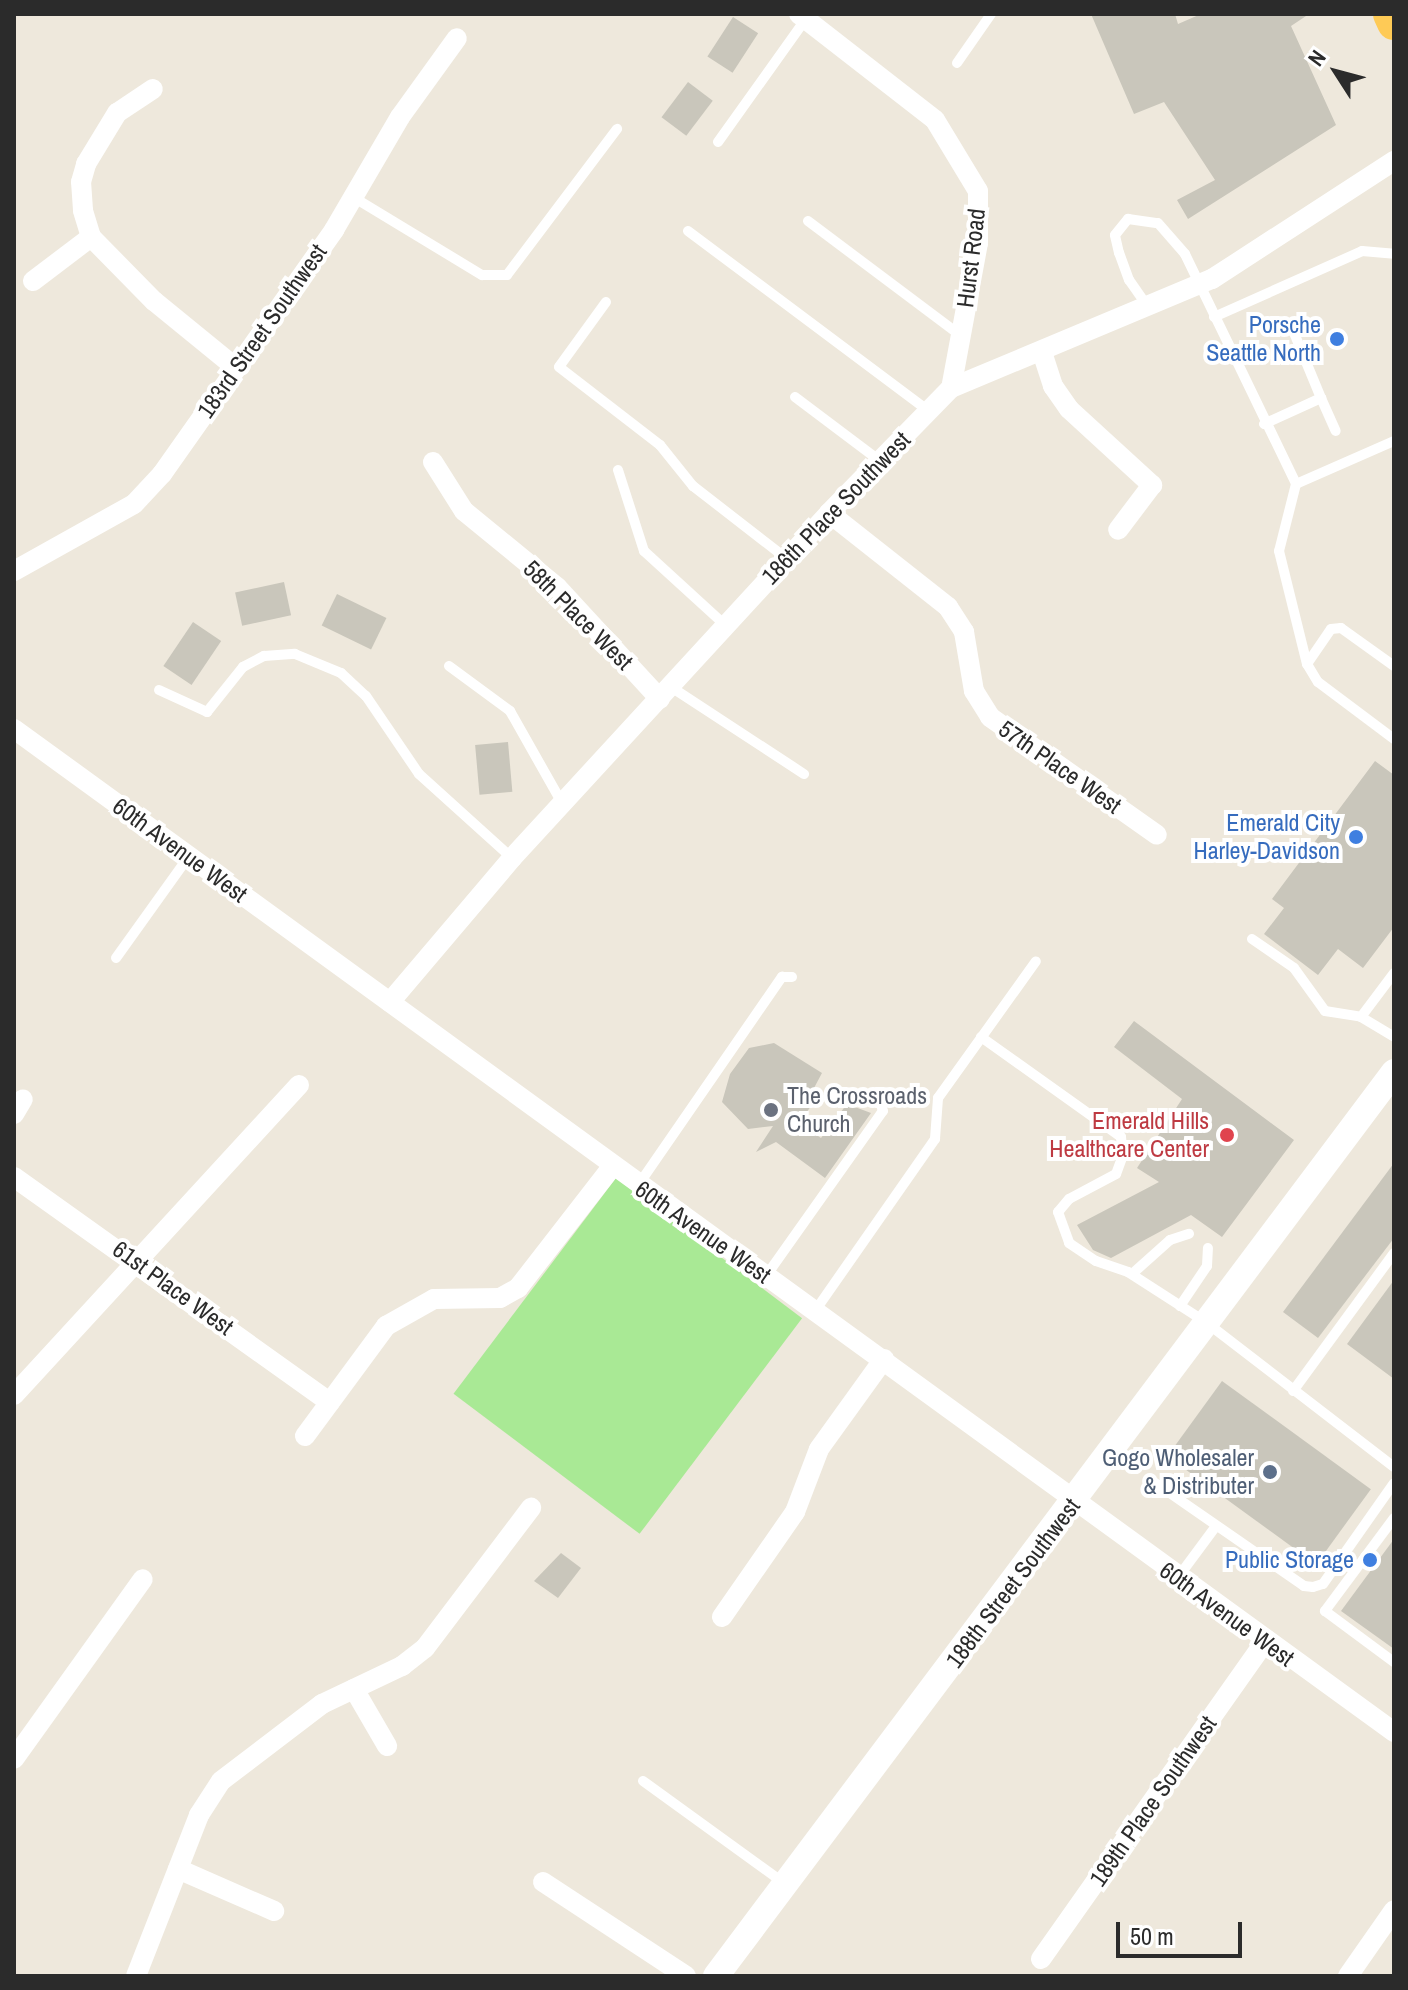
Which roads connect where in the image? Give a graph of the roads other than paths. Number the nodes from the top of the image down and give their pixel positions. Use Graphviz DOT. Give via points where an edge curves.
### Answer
graph roads {
  1 [pos="991,14"];
  2 [pos="1390,14"];
  3 [pos="802,17"];
  4 [pos="1394,23"];
  5 [pos="457,38"];
  6 [pos="957,63"];
  7 [pos="153,89"];
  8 [pos="617,129"];
  9 [pos="718,142"];
  10 [pos="1394,161"];
  11 [pos="353,197"];
  12 [pos="808,221"];
  13 [pos="688,231"];
  14 [pos="91,237"];
  15 [pos="1394,254"];
  16 [pos="33,281"];
  17 [pos="1201,284"];
  18 [pos="606,302"];
  19 [pos="1148,307"];
  20 [pos="1214,317"];
  21 [pos="1290,323"];
  22 [pos="961,336"];
  23 [pos="1042,352"];
  24 [pos="235,367"];
  25 [pos="951,388"];
  26 [pos="795,397"];
  27 [pos="1321,398"];
  28 [pos="929,411"];
  29 [pos="1264,424"];
  30 [pos="1336,431"];
  31 [pos="1394,441"];
  32 [pos="880,461"];
  33 [pos="433,462"];
  34 [pos="618,470"];
  35 [pos="1296,484"];
  36 [pos="829,513"];
  37 [pos="1118,530"];
  38 [pos="787,559"];
  39 [pos="14,571"];
  40 [pos="726,626"];
  41 [pos="1307,664"];
  42 [pos="449,666"];
  43 [pos="1394,666"];
  44 [pos="159,690"];
  45 [pos="665,693"];
  46 [pos="14,729"];
  47 [pos="1394,739"];
  48 [pos="804,774"];
  49 [pos="563,804"];
  50 [pos="1157,835"];
  51 [pos="189,856"];
  52 [pos="512,858"];
  53 [pos="1252,939"];
  54 [pos="116,958"];
  55 [pos="1036,961"];
  56 [pos="1394,973"];
  57 [pos="792,977"];
  58 [pos="390,1002"];
  59 [pos="1361,1017"];
  60 [pos="981,1037"];
  61 [pos="1394,1037"];
  62 [pos="1394,1072"];
  63 [pos="299,1085"];
  64 [pos="880,1102"];
  65 [pos="612,1167"];
  66 [pos="14,1177"];
  67 [pos="638,1186"];
  68 [pos="1189,1234"];
  69 [pos="1208,1248"];
  70 [pos="1394,1253"];
  71 [pos="136,1261"];
  72 [pos="1132,1274"];
  73 [pos="766,1276"];
  74 [pos="1180,1306"];
  75 [pos="815,1311"];
  76 [pos="1207,1323"];
  77 [pos="884,1359"];
  78 [pos="1293,1391"];
  79 [pos="14,1395"];
  80 [pos="330,1402"];
  81 [pos="305,1436"];
  82 [pos="1394,1467"];
  83 [pos="1151,1480"];
  84 [pos="1394,1483"];
  85 [pos="1074,1502"];
  86 [pos="531,1508"];
  87 [pos="1394,1518"];
  88 [pos="1216,1526"];
  89 [pos="1178,1578"];
  90 [pos="143,1579"];
  91 [pos="722,1617"];
  92 [pos="1265,1642"];
  93 [pos="1394,1662"];
  94 [pos="354,1689"];
  95 [pos="1394,1732"];
  96 [pos="387,1746"];
  97 [pos="14,1759"];
  98 [pos="643,1781"];
  99 [pos="178,1869"];
  100 [pos="543,1882"];
  101 [pos="785,1884"];
  102 [pos="1394,1910"];
  103 [pos="274,1911"];
  104 [pos="1041,1959"];
  105 [pos="136,1976"];
  106 [pos="686,1976"];
  107 [pos="716,1976"];
  108 [pos="1348,1976"];
  1 -- 6 [label="lane"];
  2 -- 4 [label="highway"];
  3 -- 9 [label="lane"];
  3 -- 22 [label="street, Hurst Road" via="935,120 978,191 978,243"];
  5 -- 11 [label="street, 183rd Street Southwest"];
  7 -- 14 [label="street" via="117,113 86,164 81,182"];
  8 -- 11 [label="lane" via="507,275 482,275"];
  10 -- 17 [label="street, 186th Place Southwest"];
  11 -- 24 [label="street, 183rd Street Southwest"];
  12 -- 22 [label="lane"];
  13 -- 28 [label="lane"];
  14 -- 16 [label="street"];
  14 -- 24 [label="street" via="154,301"];
  15 -- 20 [label="lane" via="1362,251"];
  17 -- 19 [label="street, 186th Place Southwest"];
  17 -- 19 [label="lane" via="1185,254 1158,223 1128,219 1115,235 1129,280"];
  17 -- 20 [label="lane"];
  18 -- 38 [label="lane" via="559,367 660,445 693,486"];
  19 -- 23 [label="street, 186th Place Southwest"];
  20 -- 29 [label="lane"];
  21 -- 27 [label="lane"];
  22 -- 25 [label="street, Hurst Road"];
  23 -- 25 [label="street, 186th Place Southwest"];
  23 -- 37 [label="street" via="1053,386 1069,409 1152,485"];
  24 -- 39 [label="street, 183rd Street Southwest" via="145,493"];
  25 -- 28 [label="street, 186th Place Southwest"];
  26 -- 32 [label="lane"];
  27 -- 29 [label="lane"];
  27 -- 30 [label="lane"];
  28 -- 32 [label="street, 186th Place Southwest"];
  29 -- 35 [label="lane"];
  31 -- 35 [label="lane"];
  32 -- 36 [label="street, 186th Place Southwest"];
  33 -- 45 [label="street, 58th Place West" via="464,511 557,587"];
  34 -- 40 [label="lane" via="644,551"];
  35 -- 41 [label="lane" via="1279,551"];
  36 -- 38 [label="street, 186th Place Southwest"];
  36 -- 50 [label="street, 57th Place West" via="948,607 964,632 974,691 990,717"];
  38 -- 40 [label="street, 186th Place Southwest"];
  40 -- 45 [label="street, 186th Place Southwest"];
  41 -- 43 [label="lane" via="1331,629 1341,628"];
  41 -- 47 [label="lane" via="1318,682"];
  42 -- 49 [label="lane" via="510,711"];
  44 -- 52 [label="lane" via="207,712 243,667 264,656 295,654 341,673 366,696 419,774"];
  45 -- 48 [label="lane"];
  45 -- 49 [label="street, 186th Place Southwest"];
  46 -- 51 [label="street, 60th Avenue West"];
  49 -- 52 [label="street, 186th Place Southwest"];
  51 -- 54 [label="lane"];
  51 -- 58 [label="street, 60th Avenue West"];
  52 -- 58 [label="street, 186th Place Southwest"];
  53 -- 59 [label="lane" via="1294,968 1325,1011"];
  55 -- 60 [label="lane"];
  56 -- 59 [label="lane"];
  57 -- 67 [label="lane" via="782,977"];
  58 -- 65 [label="street, 60th Avenue West"];
  59 -- 61 [label="lane"];
  60 -- 72 [label="lane" via="1121,1137 1123,1155 1116,1174 1069,1199 1058,1212 1069,1243"];
  60 -- 75 [label="lane" via="938,1098 935,1139"];
  62 -- 76 [label="street, 188th Street Southwest"];
  63 -- 71 [label="street"];
  64 -- 73 [label="lane" via="883,1111"];
  65 -- 67 [label="street, 60th Avenue West"];
  65 -- 80 [label="street" via="518,1288 500,1298 434,1299 403,1313 386,1326"];
  66 -- 71 [label="street, 61st Place West"];
  67 -- 73 [label="street, 60th Avenue West"];
  68 -- 72 [label="lane" via="1170,1240"];
  69 -- 74 [label="lane" via="1207,1266"];
  70 -- 78 [label="lane"];
  71 -- 79 [label="street"];
  71 -- 80 [label="street, 61st Place West"];
  72 -- 74 [label="lane"];
  73 -- 75 [label="street, 60th Avenue West"];
  74 -- 76 [label="lane"];
  75 -- 77 [label="street, 60th Avenue West"];
  76 -- 78 [label="lane"];
  76 -- 85 [label="street, 188th Street Southwest"];
  77 -- 85 [label="street, 60th Avenue West"];
  77 -- 91 [label="street" via="819,1449 795,1512"];
  78 -- 82 [label="lane"];
  80 -- 81 [label="street"];
  83 -- 88 [label="lane"];
  84 -- 88 [label="lane" via="1323,1584 1313,1587"];
  85 -- 89 [label="street, 60th Avenue West"];
  85 -- 101 [label="street, 188th Street Southwest"];
  86 -- 94 [label="street" via="425,1648"];
  87 -- 93 [label="lane" via="1325,1611"];
  88 -- 89 [label="lane"];
  89 -- 92 [label="street, 60th Avenue West"];
  90 -- 97 [label="street"];
  92 -- 95 [label="street, 60th Avenue West"];
  92 -- 104 [label="street, 189th Place Southwest"];
  94 -- 96 [label="street"];
  94 -- 99 [label="street" via="273,1738 221,1781 199,1815"];
  98 -- 101 [label="lane"];
  99 -- 103 [label="street"];
  99 -- 105 [label="street"];
  100 -- 106 [label="street"];
  101 -- 107 [label="street, 188th Street Southwest"];
  102 -- 108 [label="street"];
}
